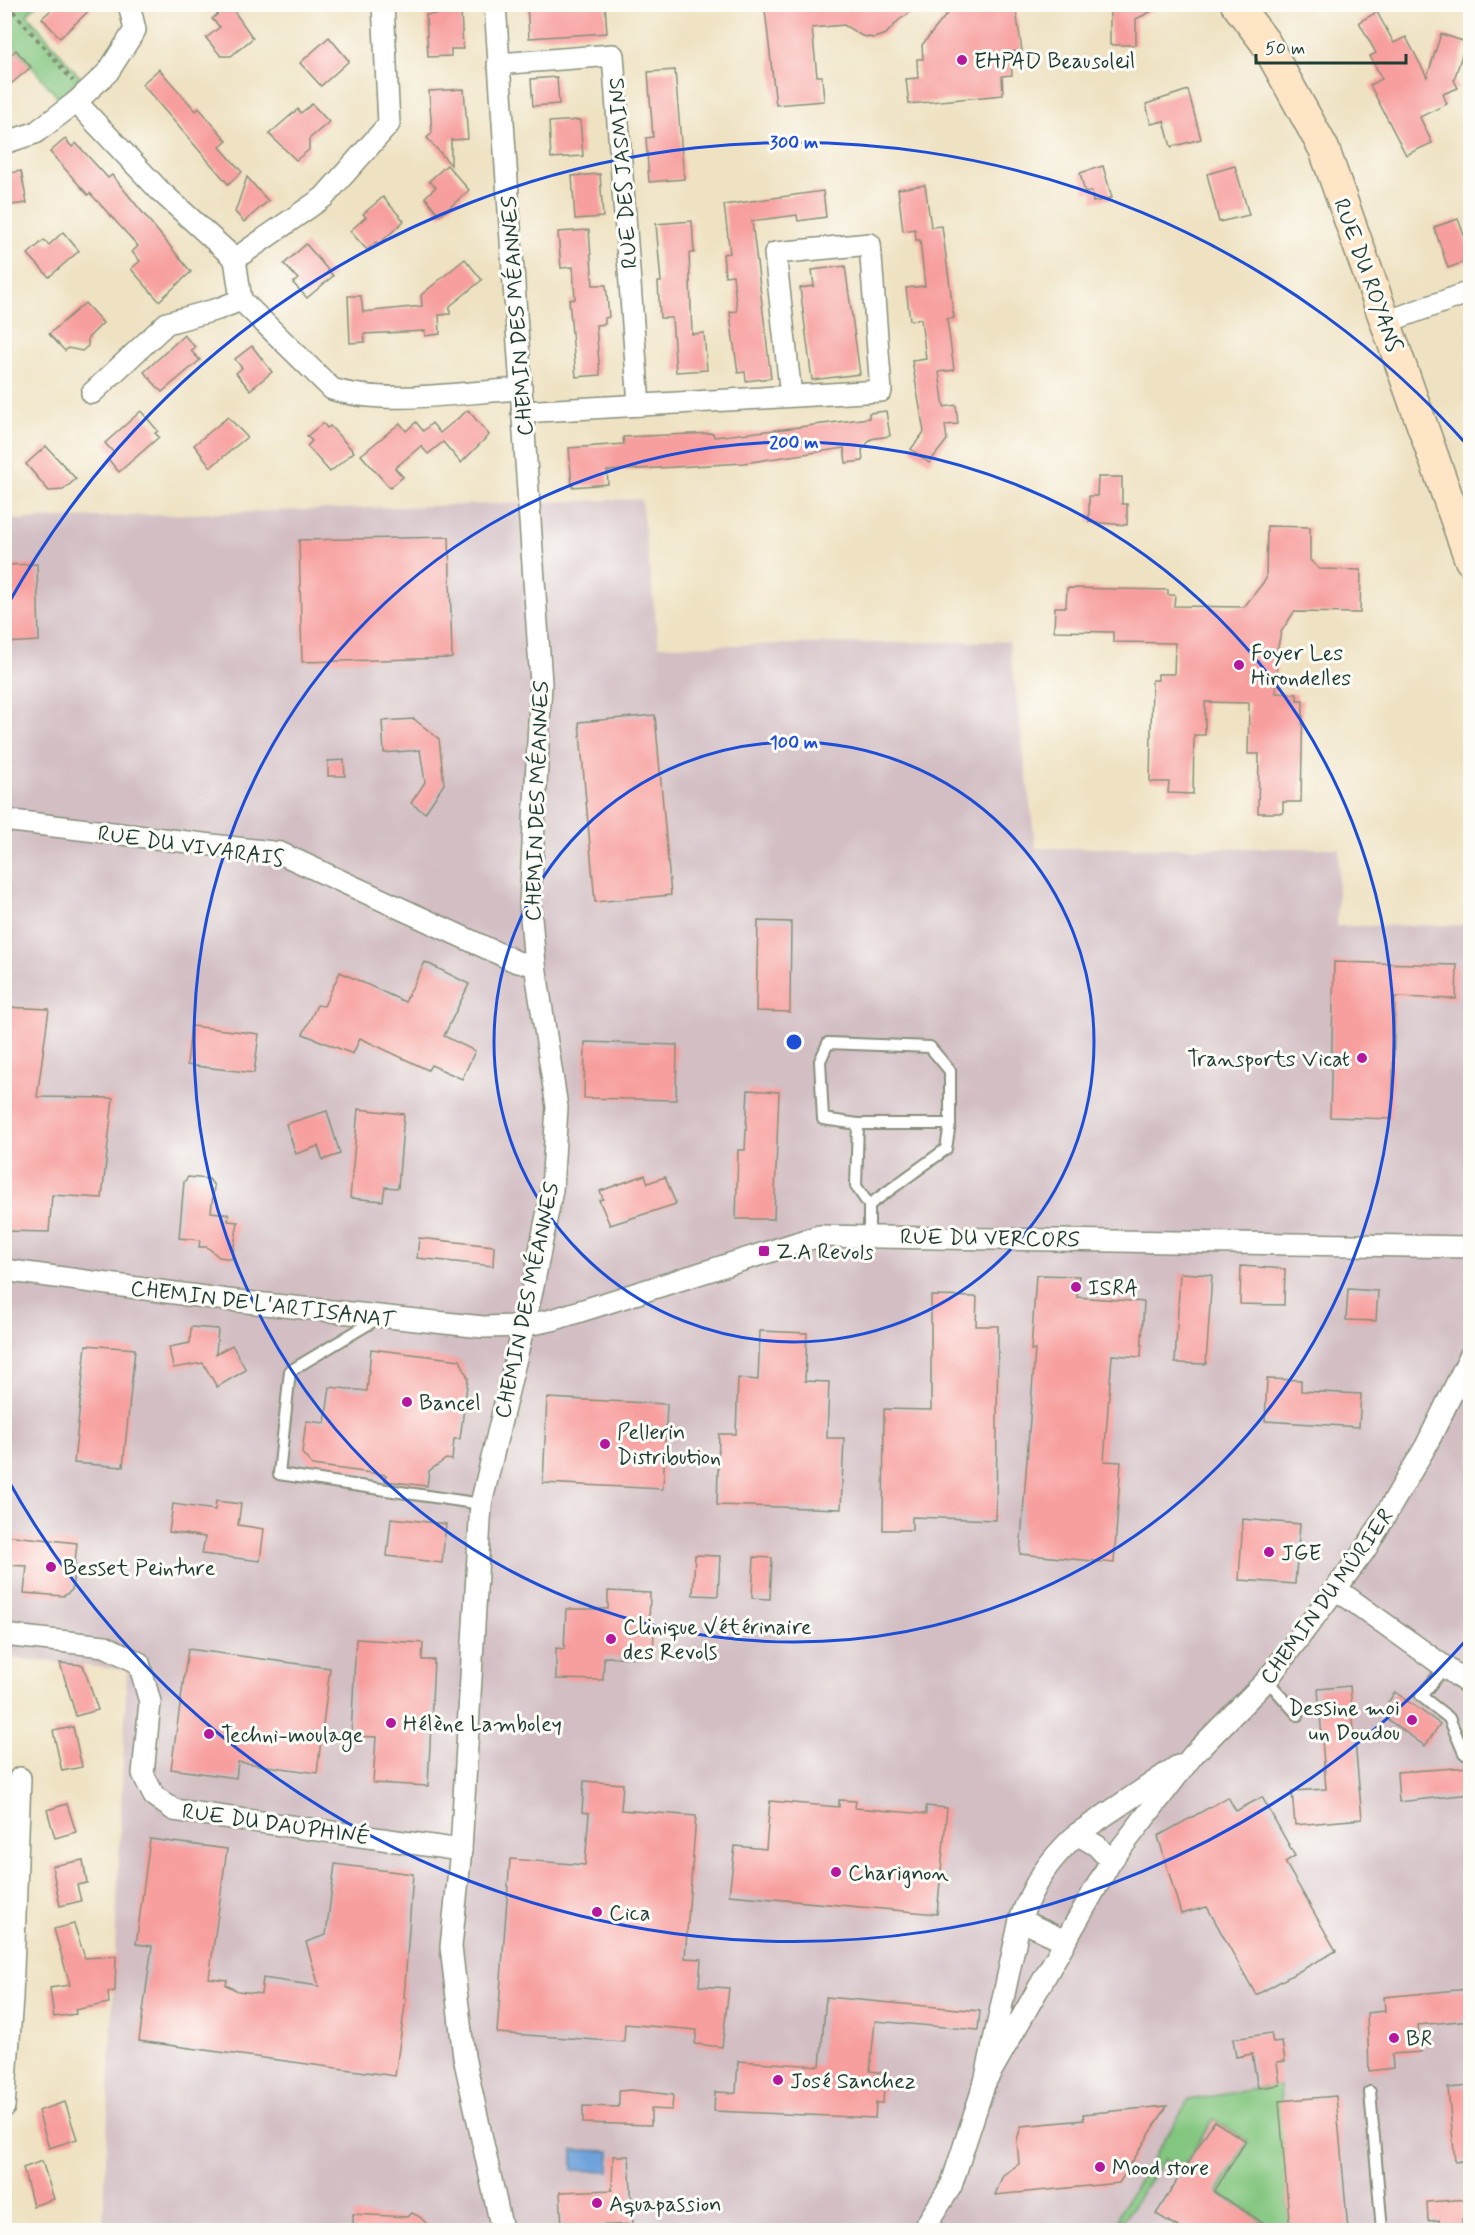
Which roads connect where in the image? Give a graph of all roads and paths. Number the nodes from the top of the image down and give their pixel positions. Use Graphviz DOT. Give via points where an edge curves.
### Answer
graph roads {
  1 [pos="7,4"];
  2 [pos="129,4"];
  3 [pos="383,4"];
  4 [pos="495,4"];
  5 [pos="1236,4"];
  6 [pos="498,64"];
  7 [pos="80,98"];
  8 [pos="4,143"];
  9 [pos="235,259"];
  10 [pos="1470,292"];
  11 [pos="241,300"];
  12 [pos="1386,322"];
  13 [pos="520,389"];
  14 [pos="92,393"];
  15 [pos="790,396"];
  16 [pos="639,405"];
  17 [pos="522,412"];
  18 [pos="1470,560"];
  19 [pos="4,819"];
  20 [pos="535,965"];
  21 [pos="858,1124"];
  22 [pos="950,1124"];
  23 [pos="869,1205"];
  24 [pos="869,1235"];
  25 [pos="1470,1247"];
  26 [pos="4,1270"];
  27 [pos="380,1317"];
  28 [pos="522,1326"];
  29 [pos="1470,1356"];
  30 [pos="481,1504"];
  31 [pos="1336,1589"];
  32 [pos="4,1635"];
  33 [pos="1445,1667"];
  34 [pos="1267,1680"];
  35 [pos="1470,1685"];
  36 [pos="1298,1715"];
  37 [pos="1464,1753"];
  38 [pos="1193,1755"];
  39 [pos="20,1778"];
  40 [pos="1077,1834"];
  41 [pos="461,1850"];
  42 [pos="1111,1861"];
  43 [pos="1020,1920"];
  44 [pos="1063,1940"];
  45 [pos="985,2082"];
  46 [pos="1370,2092"];
  47 [pos="4,2107"];
  48 [pos="502,2230"];
  49 [pos="923,2230"];
  50 [pos="1382,2230"];
  1 -- 7 [label="path"];
  2 -- 7 [label="street" via="135,30 108,72"];
  3 -- 9 [label="street" via="389,124 324,197"];
  4 -- 6 [label="street, CHEMIN DES MÉANNES"];
  5 -- 12 [label="street, RUE DU ROYANS" via="1265,42 1324,149"];
  6 -- 13 [label="street, CHEMIN DES MÉANNES"];
  6 -- 16 [label="street, RUE DES JASMINS" via="613,55"];
  7 -- 8 [label="street" via="35,133"];
  7 -- 9 [label="street" via="159,190"];
  9 -- 11 [label="street"];
  10 -- 12 [label="street"];
  11 -- 13 [label="street" via="332,389 375,397"];
  11 -- 14 [label="street" via="167,323"];
  12 -- 18 [label="street, RUE DU ROYANS"];
  13 -- 17 [label="street, CHEMIN DES MÉANNES"];
  15 -- 15 [label="street" via="881,391 870,244 775,253"];
  15 -- 16 [label="street"];
  16 -- 17 [label="street"];
  17 -- 20 [label="street, CHEMIN DES MÉANNES" via="542,683 530,905"];
  19 -- 20 [label="street, RUE DU VIVARAIS" via="280,853 517,962"];
  20 -- 28 [label="street, CHEMIN DES MÉANNES" via="557,1107 552,1190"];
  21 -- 22 [label="lane"];
  21 -- 22 [label="lane" via="823,1119 820,1060 828,1043 930,1047 950,1071"];
  21 -- 23 [label="lane" via="856,1186"];
  22 -- 23 [label="lane" via="946,1149"];
  23 -- 24 [label="lane"];
  24 -- 25 [label="street, RUE DU VERCORS"];
  24 -- 28 [label="street, RUE DU VERCORS" via="819,1236 794,1242 552,1320"];
  26 -- 27 [label="street, CHEMIN DE L'ARTISANAT"];
  27 -- 28 [label="street, CHEMIN DE L'ARTISANAT" via="483,1327"];
  27 -- 30 [label="lane" via="290,1371 279,1474"];
  28 -- 30 [label="street, CHEMIN DES MÉANNES"];
  29 -- 31 [label="street, CHEMIN DU MÛRIER" via="1398,1496"];
  30 -- 41 [label="street, CHEMIN DES MÉANNES"];
  31 -- 33 [label="street"];
  31 -- 34 [label="street, CHEMIN DU MÛRIER"];
  32 -- 41 [label="street, RUE DU DAUPHINÉ" via="105,1646 139,1663 150,1702 143,1774 154,1796 174,1810"];
  33 -- 35 [label="street"];
  33 -- 37 [label="lane" via="1421,1696 1449,1718"];
  34 -- 36 [label="lane"];
  34 -- 38 [label="street, CHEMIN DU MÛRIER"];
  38 -- 40 [label="street, CHEMIN DU MÛRIER"];
  38 -- 42 [label="street, CHEMIN DU MÛRIER"];
  39 -- 47 [label="street"];
  40 -- 42 [label="street"];
  40 -- 43 [label="street, CHEMIN DU MÛRIER" via="1051,1859 1031,1891"];
  41 -- 48 [label="street, CHEMIN DES MÉANNES" via="451,1947 464,2058"];
  42 -- 44 [label="street, CHEMIN DU MÛRIER"];
  43 -- 44 [label="street"];
  43 -- 45 [label="street, CHEMIN DU MÛRIER"];
  44 -- 45 [label="street, CHEMIN DU MÛRIER"];
  45 -- 49 [label="street, CHEMIN DU MÛRIER" via="951,2186"];
  46 -- 50 [label="lane"];
}
